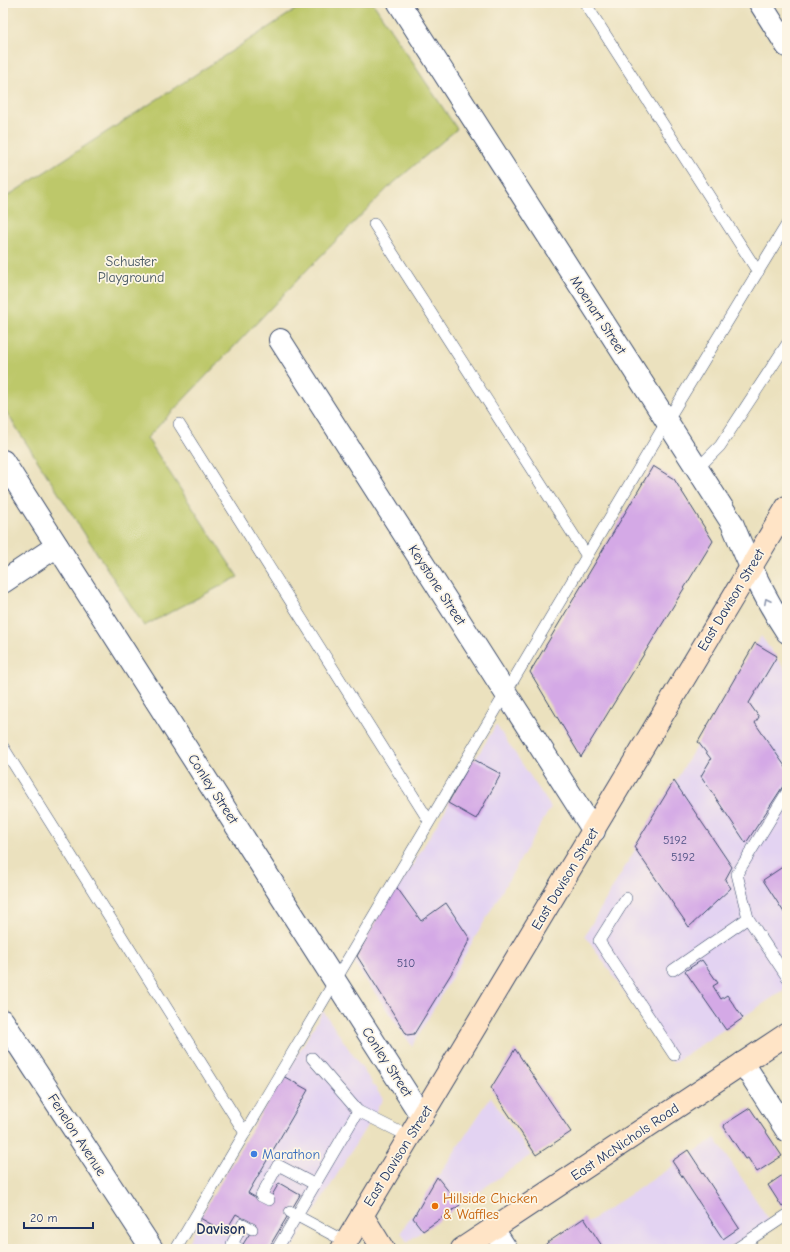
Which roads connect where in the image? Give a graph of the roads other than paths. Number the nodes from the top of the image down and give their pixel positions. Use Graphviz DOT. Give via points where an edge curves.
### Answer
graph roads {
  1 [pos="399,3"];
  2 [pos="585,3"];
  3 [pos="760,3"];
  4 [pos="787,46"];
  5 [pos="374,224"];
  6 [pos="787,224"];
  7 [pos="758,272"];
  8 [pos="280,340"];
  9 [pos="787,344"];
  10 [pos="666,421"];
  11 [pos="179,424"];
  12 [pos="3,461"];
  13 [pos="697,469"];
  14 [pos="787,507"];
  15 [pos="57,546"];
  16 [pos="587,556"];
  17 [pos="751,568"];
  18 [pos="3,582"];
  19 [pos="787,632"];
  20 [pos="506,692"];
  21 [pos="3,747"];
  22 [pos="787,792"];
  23 [pos="429,821"];
  24 [pos="594,831"];
  25 [pos="626,898"];
  26 [pos="748,918"];
  27 [pos="673,970"];
  28 [pos="787,977"];
  29 [pos="335,981"];
  30 [pos="3,1021"];
  31 [pos="787,1034"];
  32 [pos="674,1054"];
  33 [pos="312,1058"];
  34 [pos="743,1063"];
  35 [pos="358,1111"];
  36 [pos="422,1118"];
  37 [pos="787,1132"];
  38 [pos="245,1133"];
  39 [pos="410,1137"];
  40 [pos="314,1184"];
  41 [pos="263,1198"];
  42 [pos="293,1213"];
  43 [pos="362,1215"];
  44 [pos="787,1215"];
  45 [pos="247,1224"];
  46 [pos="493,1229"];
  47 [pos="276,1245"];
  48 [pos="344,1246"];
  49 [pos="233,1247"];
  50 [pos="152,1249"];
  51 [pos="176,1249"];
  52 [pos="383,1249"];
  53 [pos="462,1249"];
  54 [pos="506,1249"];
  55 [pos="736,1249"];
  1 -- 10 [label="street, Moenart Street"];
  2 -- 7 [label="lane"];
  3 -- 4 [label="street"];
  5 -- 16 [label="lane"];
  6 -- 7 [label="lane"];
  7 -- 10 [label="lane"];
  8 -- 20 [label="street, Keystone Street"];
  9 -- 13 [label="lane" via="720,446"];
  10 -- 13 [label="street, Moenart Street"];
  10 -- 16 [label="lane"];
  11 -- 23 [label="lane"];
  12 -- 15 [label="street, Conley Street"];
  13 -- 17 [label="street, Moenart Street" via="732,523"];
  14 -- 17 [label="main road, East Davison Street"];
  15 -- 18 [label="street"];
  15 -- 29 [label="street, Conley Street"];
  16 -- 20 [label="lane"];
  19 -- 17 [label="street, Moenart Street, one-way" via="771,608"];
  17 -- 24 [label="main road, East Davison Street"];
  20 -- 23 [label="lane"];
  20 -- 24 [label="street, Keystone Street"];
  21 -- 38 [label="lane"];
  22 -- 26 [label="lane" via="736,874"];
  23 -- 29 [label="lane"];
  24 -- 36 [label="main road, East Davison Street"];
  25 -- 32 [label="lane" via="599,941"];
  26 -- 27 [label="lane"];
  26 -- 28 [label="lane"];
  29 -- 36 [label="street, Conley Street"];
  29 -- 38 [label="lane"];
  30 -- 50 [label="street, Fenelon Avenue"];
  31 -- 34 [label="main road, East McNichols Road"];
  33 -- 35 [label="lane"];
  34 -- 37 [label="street"];
  34 -- 46 [label="main road, East McNichols Road"];
  35 -- 39 [label="lane"];
  35 -- 40 [label="lane"];
  36 -- 39 [label="main road, East Davison Street"];
  38 -- 51 [label="lane"];
  39 -- 43 [label="main road, East Davison Street"];
  40 -- 41 [label="lane" via="278,1165"];
  40 -- 42 [label="lane"];
  42 -- 47 [label="lane"];
  42 -- 48 [label="lane"];
  43 -- 48 [label="main road, East Davison Street"];
  43 -- 52 [label="main road"];
  44 -- 55 [label="lane"];
  45 -- 49 [label="lane"];
  46 -- 53 [label="main road, East McNichols Road"];
  46 -- 54 [label="street"];
}
